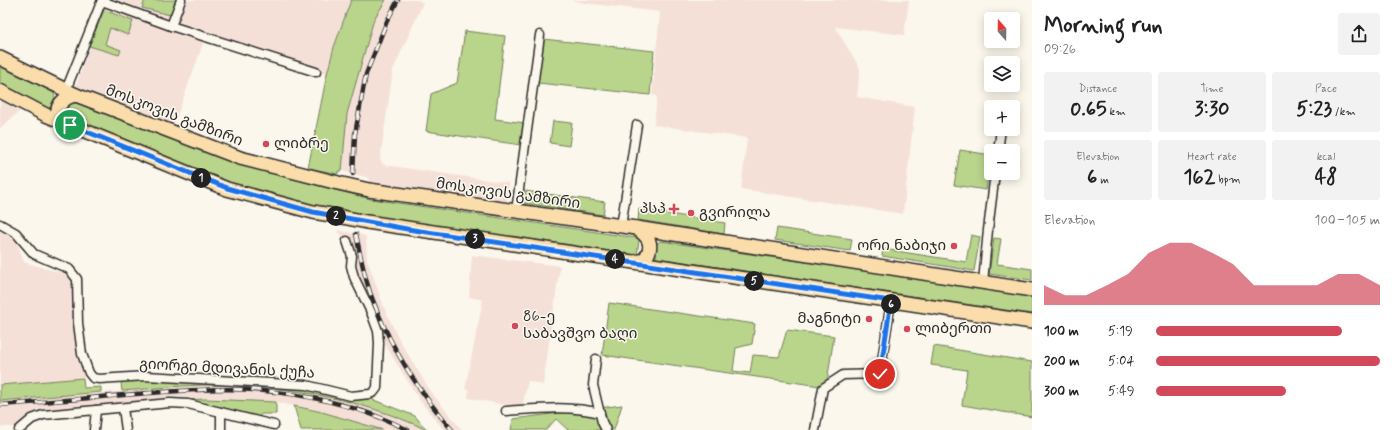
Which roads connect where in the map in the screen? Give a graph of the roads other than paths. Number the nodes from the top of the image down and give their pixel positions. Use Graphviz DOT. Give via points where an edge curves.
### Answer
graph roads {
  1 [pos="102,0"];
  2 [pos="181,0"];
  3 [pos="171,26"];
  4 [pos="540,35"];
  5 [pos="0,58"];
  6 [pos="316,72"];
  7 [pos="0,91"];
  8 [pos="71,93"];
  9 [pos="59,120"];
  10 [pos="637,125"];
  11 [pos="994,180"];
  12 [pos="516,211"];
  13 [pos="0,224"];
  14 [pos="621,226"];
  15 [pos="636,228"];
  16 [pos="347,241"];
  17 [pos="635,262"];
  18 [pos="983,282"];
  19 [pos="1032,290"];
  20 [pos="891,301"];
  21 [pos="1032,322"];
  22 [pos="596,359"];
  23 [pos="123,408"];
  24 [pos="96,410"];
  25 [pos="506,411"];
  26 [pos="221,412"];
  27 [pos="600,413"];
  28 [pos="274,425"];
  29 [pos="19,430"];
  30 [pos="94,430"];
  31 [pos="126,430"];
  32 [pos="221,430"];
  33 [pos="606,430"];
  34 [pos="815,430"];
  1 -- 3 [label="street"];
  1 -- 8 [label="street"];
  2 -- 3 [label="street"];
  3 -- 6 [label="street"];
  4 -- 12 [label="street"];
  5 -- 8 [label="main road, მოსკოვის გამზირი"];
  7 -- 9 [label="main road"];
  8 -- 9 [label="main road" via="60,104 57,112"];
  8 -- 12 [label="main road, მოსკოვის გამზირი, bridge" via="240,158 338,184"];
  9 -- 17 [label="main road, bridge" via="227,188 313,212"];
  10 -- 14 [label="street"];
  11 -- 18 [label="street"];
  12 -- 14 [label="main road, მოსკოვის გამზირი"];
  13 -- 16 [label="street, გიორგი მდივანის ქუჩა" via="16,233 34,254 69,269 77,279 82,354 93,378 160,376 306,385 351,396 365,395 377,388 379,343 378,330 354,277 352,256"];
  14 -- 15 [label="main road, მოსკოვის გამზირი"];
  15 -- 17 [label="main road" via="647,237 650,248 644,259"];
  15 -- 18 [label="main road, მოსკოვის გამზირი"];
  17 -- 20 [label="main road"];
  18 -- 19 [label="main road, მოსკოვის გამზირი"];
  20 -- 21 [label="main road"];
  20 -- 34 [label="street" via="880,374 843,375 823,388"];
  22 -- 27 [label="street" via="593,385"];
  23 -- 24 [label="street"];
  23 -- 26 [label="street" via="170,403 188,404"];
  23 -- 31 [label="street"];
  24 -- 29 [label="street" via="43,415 32,419"];
  24 -- 30 [label="street"];
  25 -- 27 [label="street" via="565,408"];
  26 -- 28 [label="street"];
  26 -- 32 [label="street"];
  27 -- 33 [label="street"];
}
